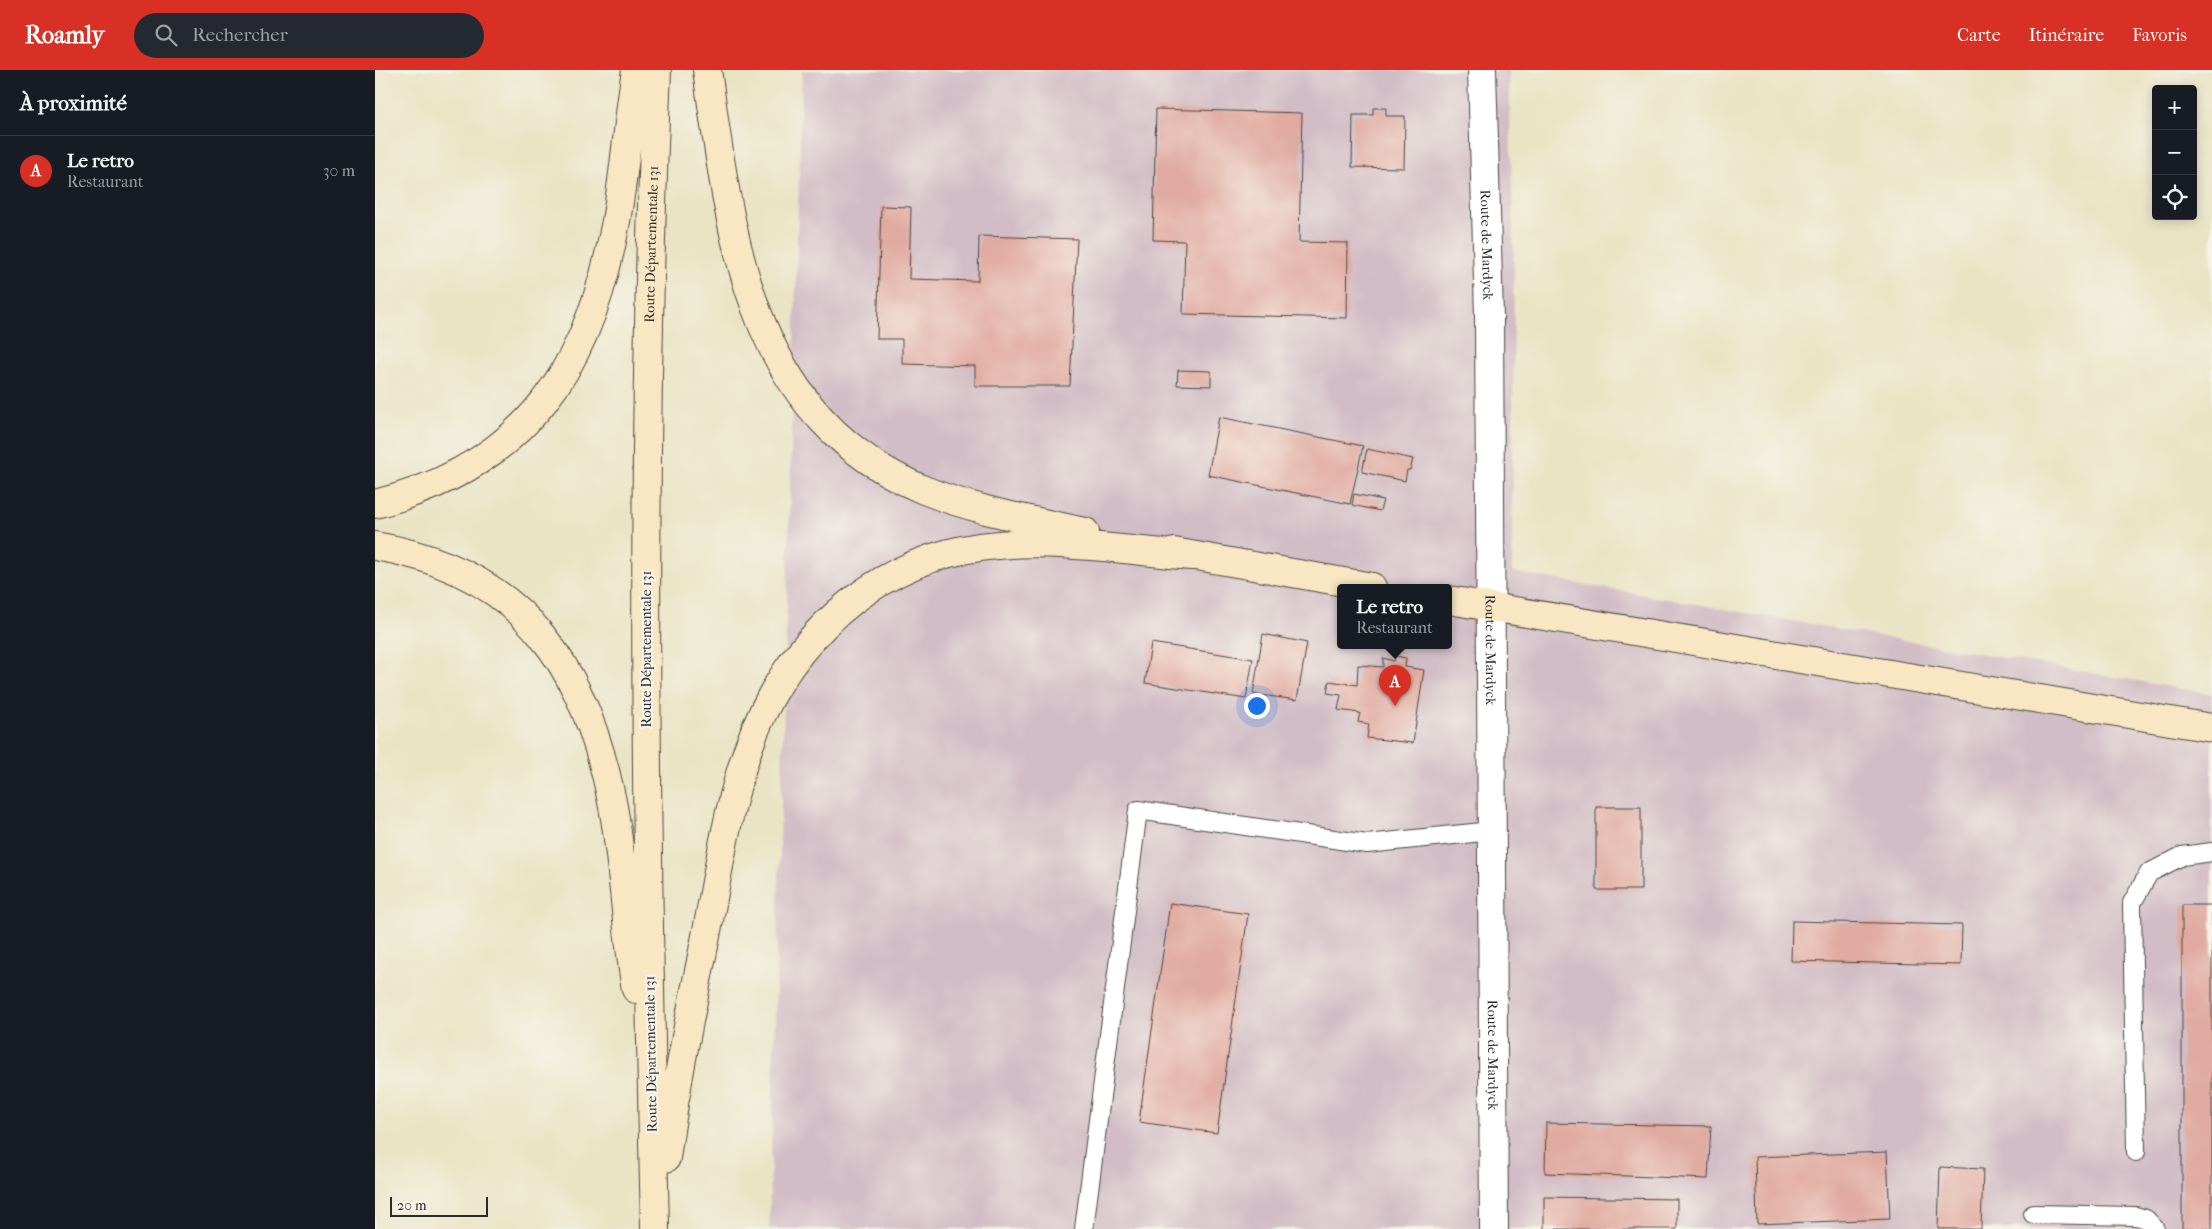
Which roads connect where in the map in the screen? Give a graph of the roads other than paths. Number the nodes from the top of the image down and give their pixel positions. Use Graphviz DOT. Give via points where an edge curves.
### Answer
graph roads {
  1 [pos="636,70"];
  2 [pos="657,70"];
  3 [pos="707,70"];
  4 [pos="1482,70"];
  5 [pos="375,504"];
  6 [pos="375,546"];
  7 [pos="1192,556"];
  8 [pos="1355,584"];
  9 [pos="1452,601"];
  10 [pos="1490,608"];
  11 [pos="2212,728"];
  12 [pos="1491,831"];
  13 [pos="2212,852"];
  14 [pos="651,1081"];
  15 [pos="2136,1152"];
  16 [pos="2033,1214"];
  17 [pos="656,1229"];
  18 [pos="1084,1229"];
  19 [pos="1494,1229"];
  20 [pos="2155,1229"];
  1 -- 5 [label="main road" via="608,261 592,315 564,374 526,424 482,460 428,488"];
  2 -- 14 [label="main road, Route Départementale 131" via="645,473"];
  3 -- 7 [label="main road" via="727,198 752,302 778,358 819,417 849,445 887,471 941,496 990,511"];
  4 -- 10 [label="street, Route de Mardyck" via="1489,316"];
  6 -- 14 [label="main road" via="431,558 484,585 536,627 573,680 591,724 611,798 629,945"];
  7 -- 8 [label="main road"];
  7 -- 17 [label="main road" via="1043,543 993,545 950,553 910,565 873,586 839,611 809,641 764,710 747,750 733,797 687,1031"];
  9 -- 10 [label="main road"];
  10 -- 11 [label="main road"];
  10 -- 12 [label="street, Route de Mardyck"];
  12 -- 18 [label="lane" via="1367,844 1138,810"];
  12 -- 19 [label="street, Route de Mardyck"];
  13 -- 15 [label="lane" via="2182,856 2149,873 2132,903"];
  14 -- 17 [label="main road, Route Départementale 131"];
  16 -- 20 [label="lane" via="2136,1216 2146,1219"];
}
